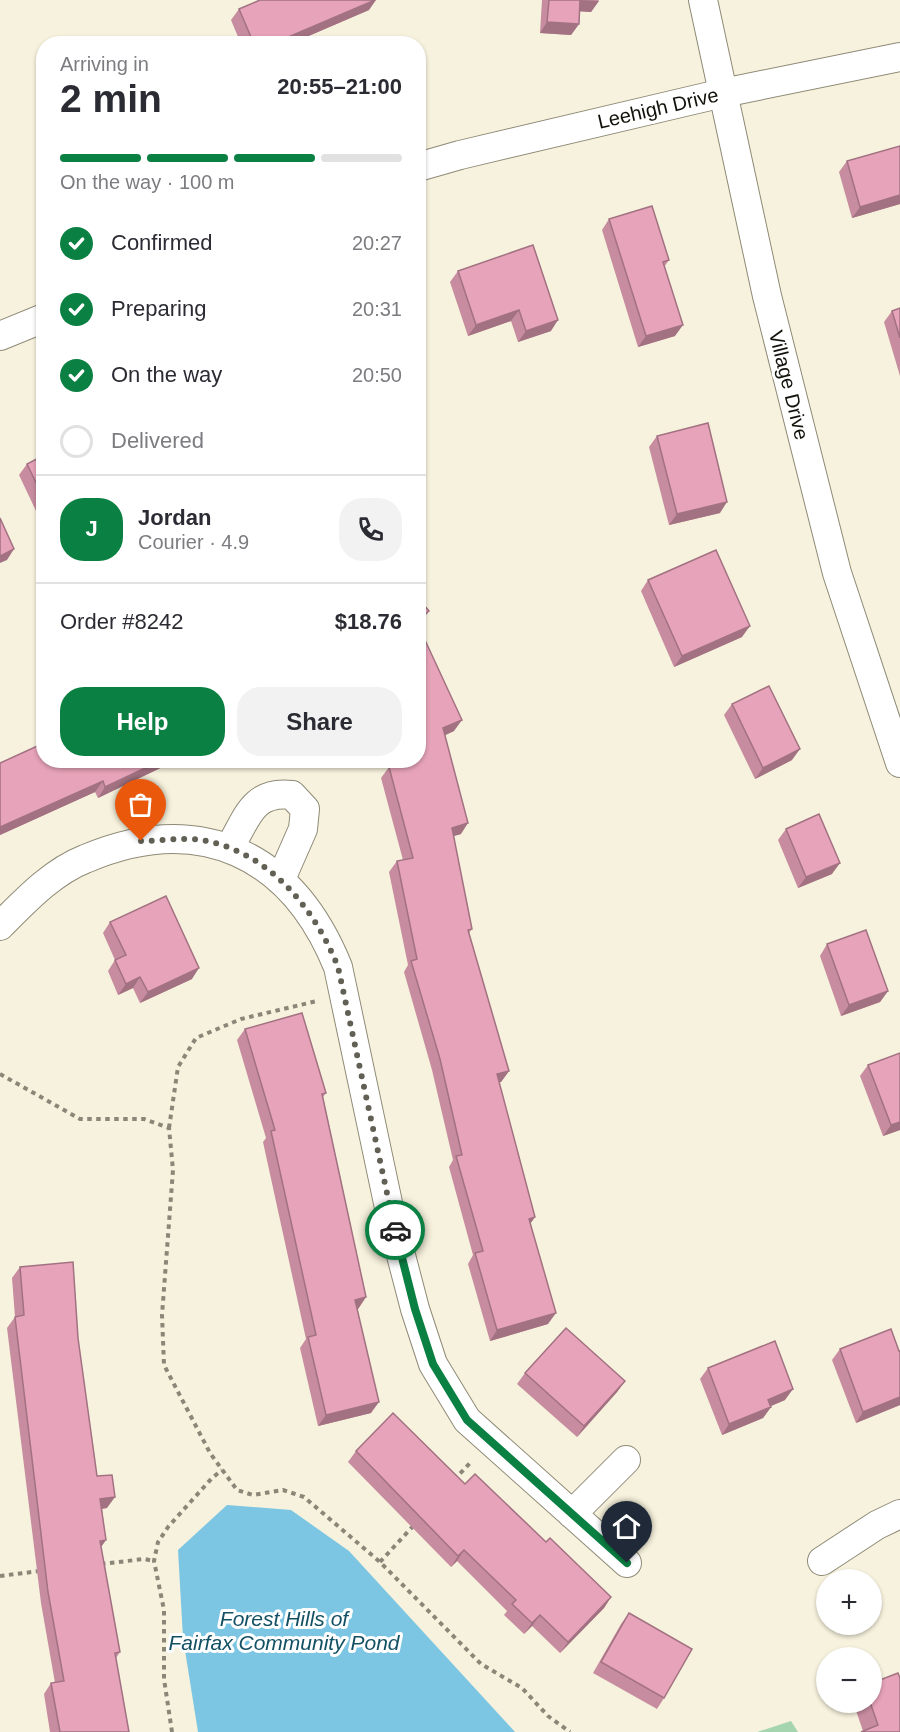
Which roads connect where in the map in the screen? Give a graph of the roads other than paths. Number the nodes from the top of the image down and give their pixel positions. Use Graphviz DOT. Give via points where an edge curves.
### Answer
graph roads {
  1 [pos="703,0"];
  2 [pos="900,57"];
  3 [pos="723,93"];
  4 [pos="426,165"];
  5 [pos="36,321"];
  6 [pos="0,336"];
  7 [pos="900,763"];
  8 [pos="230,847"];
  9 [pos="281,879"];
  10 [pos="0,926"];
  11 [pos="626,1460"];
  12 [pos="572,1514"];
  13 [pos="900,1514"];
  14 [pos="822,1561"];
  15 [pos="627,1563"];
  1 -- 3 [label="street, Village Drive"];
  2 -- 3 [label="street, Leehigh Drive"];
  3 -- 4 [label="street, Leehigh Drive"];
  3 -- 7 [label="street, Village Drive" via="767,296 837,573"];
  5 -- 6 [label="street"];
  8 -- 9 [label="street"];
  8 -- 9 [label="street" via="257,801 276,793 292,795 305,809 303,829"];
  8 -- 10 [label="street" via="199,839 141,841 84,859 32,893"];
  9 -- 12 [label="street" via="325,935 338,967 392,1217 433,1364 467,1420"];
  11 -- 12 [label="street"];
  12 -- 15 [label="street"];
  13 -- 14 [label="street"];
}
